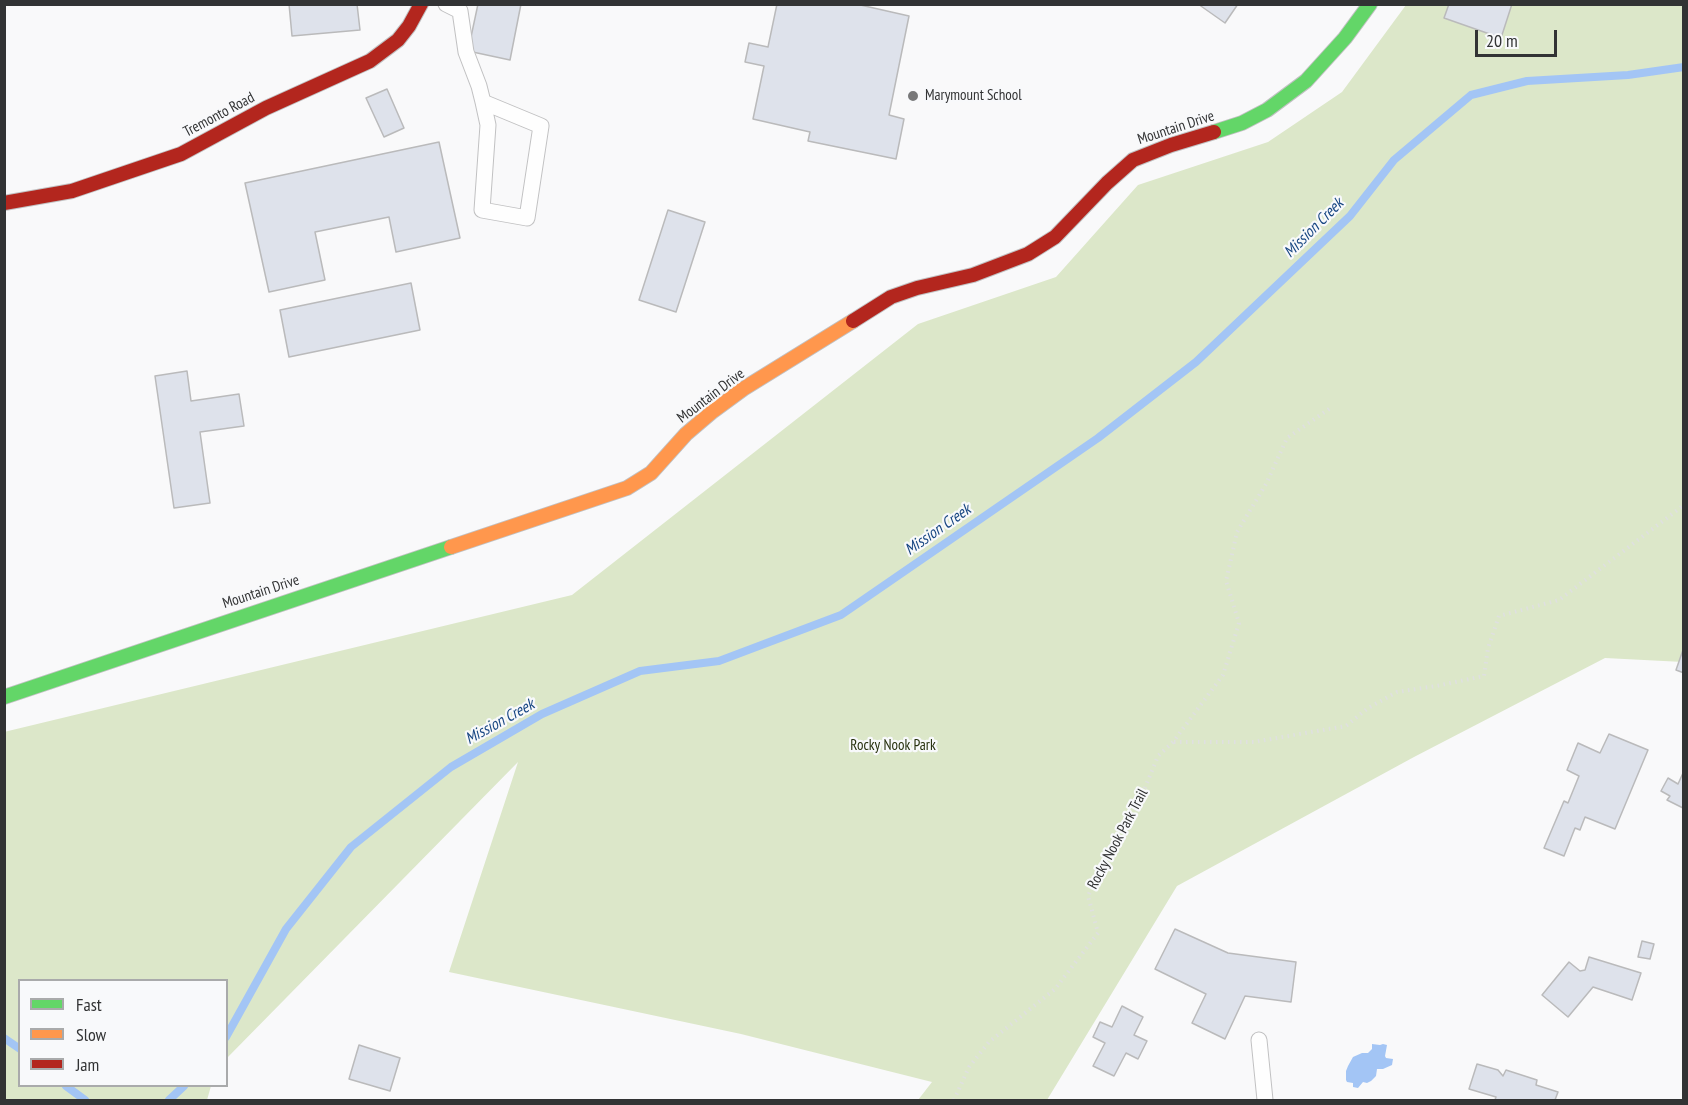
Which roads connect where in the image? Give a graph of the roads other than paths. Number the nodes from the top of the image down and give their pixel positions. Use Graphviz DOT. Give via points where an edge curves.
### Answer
graph roads {
  1 [pos="420,4"];
  2 [pos="446,4"];
  3 [pos="1370,4"];
  4 [pos="483,102"];
  5 [pos="4,203"];
  6 [pos="4,697"];
  7 [pos="1259,1040"];
  8 [pos="1265,1101"];
  1 -- 5 [label="street, Tremonto Road" via="398,40 370,61 266,108 181,154 72,191"];
  2 -- 4 [label="lane" via="460,11 466,52"];
  3 -- 6 [label="street, Mountain Drive" via="1312,75 1267,110 1242,123 1133,160 1055,237 1028,254 974,275 891,297 743,389 686,435 651,473 627,488"];
  4 -- 4 [label="lane" via="488,125 482,210 527,218 541,126"];
  7 -- 8 [label="lane"];
}
